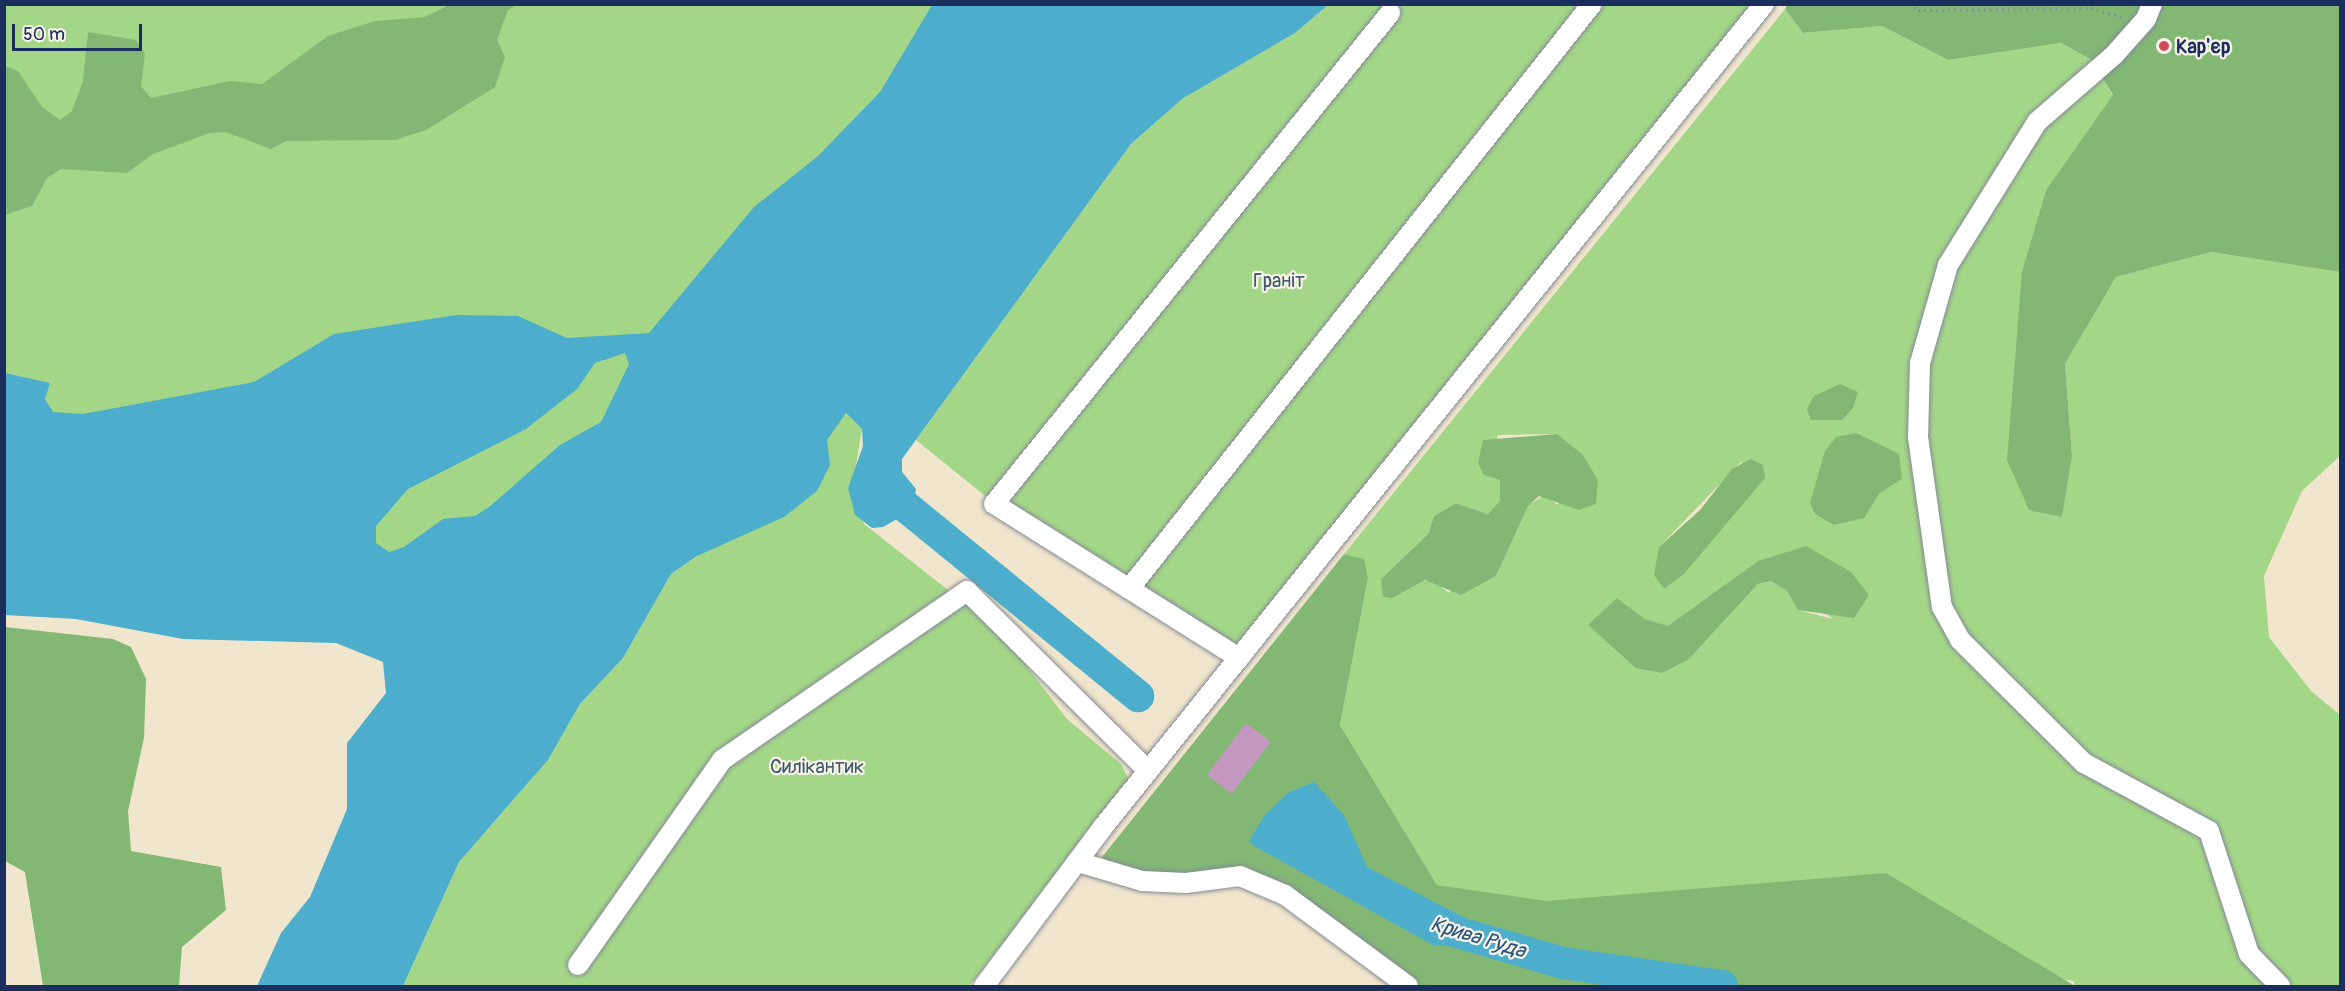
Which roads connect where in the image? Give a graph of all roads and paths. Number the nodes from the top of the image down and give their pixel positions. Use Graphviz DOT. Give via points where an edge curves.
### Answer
graph roads {
  1 [pos="1592,4"];
  2 [pos="1764,4"];
  3 [pos="1909,4"];
  4 [pos="2149,12"];
  5 [pos="1390,13"];
  6 [pos="1129,589"];
  7 [pos="1239,658"];
  8 [pos="1148,771"];
  9 [pos="1078,862"];
  10 [pos="578,965"];
  11 [pos="984,987"];
  12 [pos="1408,987"];
  13 [pos="2280,987"];
  1 -- 6 [label="street"];
  2 -- 7 [label="street"];
  3 -- 4 [label="path" via="1918,10 2091,8"];
  4 -- 13 [label="street" via="2037,122 1948,265 1920,363 1918,437 1942,607 1960,640 2084,764 2209,831 2249,954"];
  5 -- 6 [label="street" via="994,504"];
  6 -- 7 [label="street"];
  7 -- 8 [label="street"];
  8 -- 9 [label="street"];
  8 -- 10 [label="street" via="967,591 722,760"];
  9 -- 11 [label="street"];
  9 -- 12 [label="street" via="1142,880 1186,883 1240,876 1285,895"];
}
